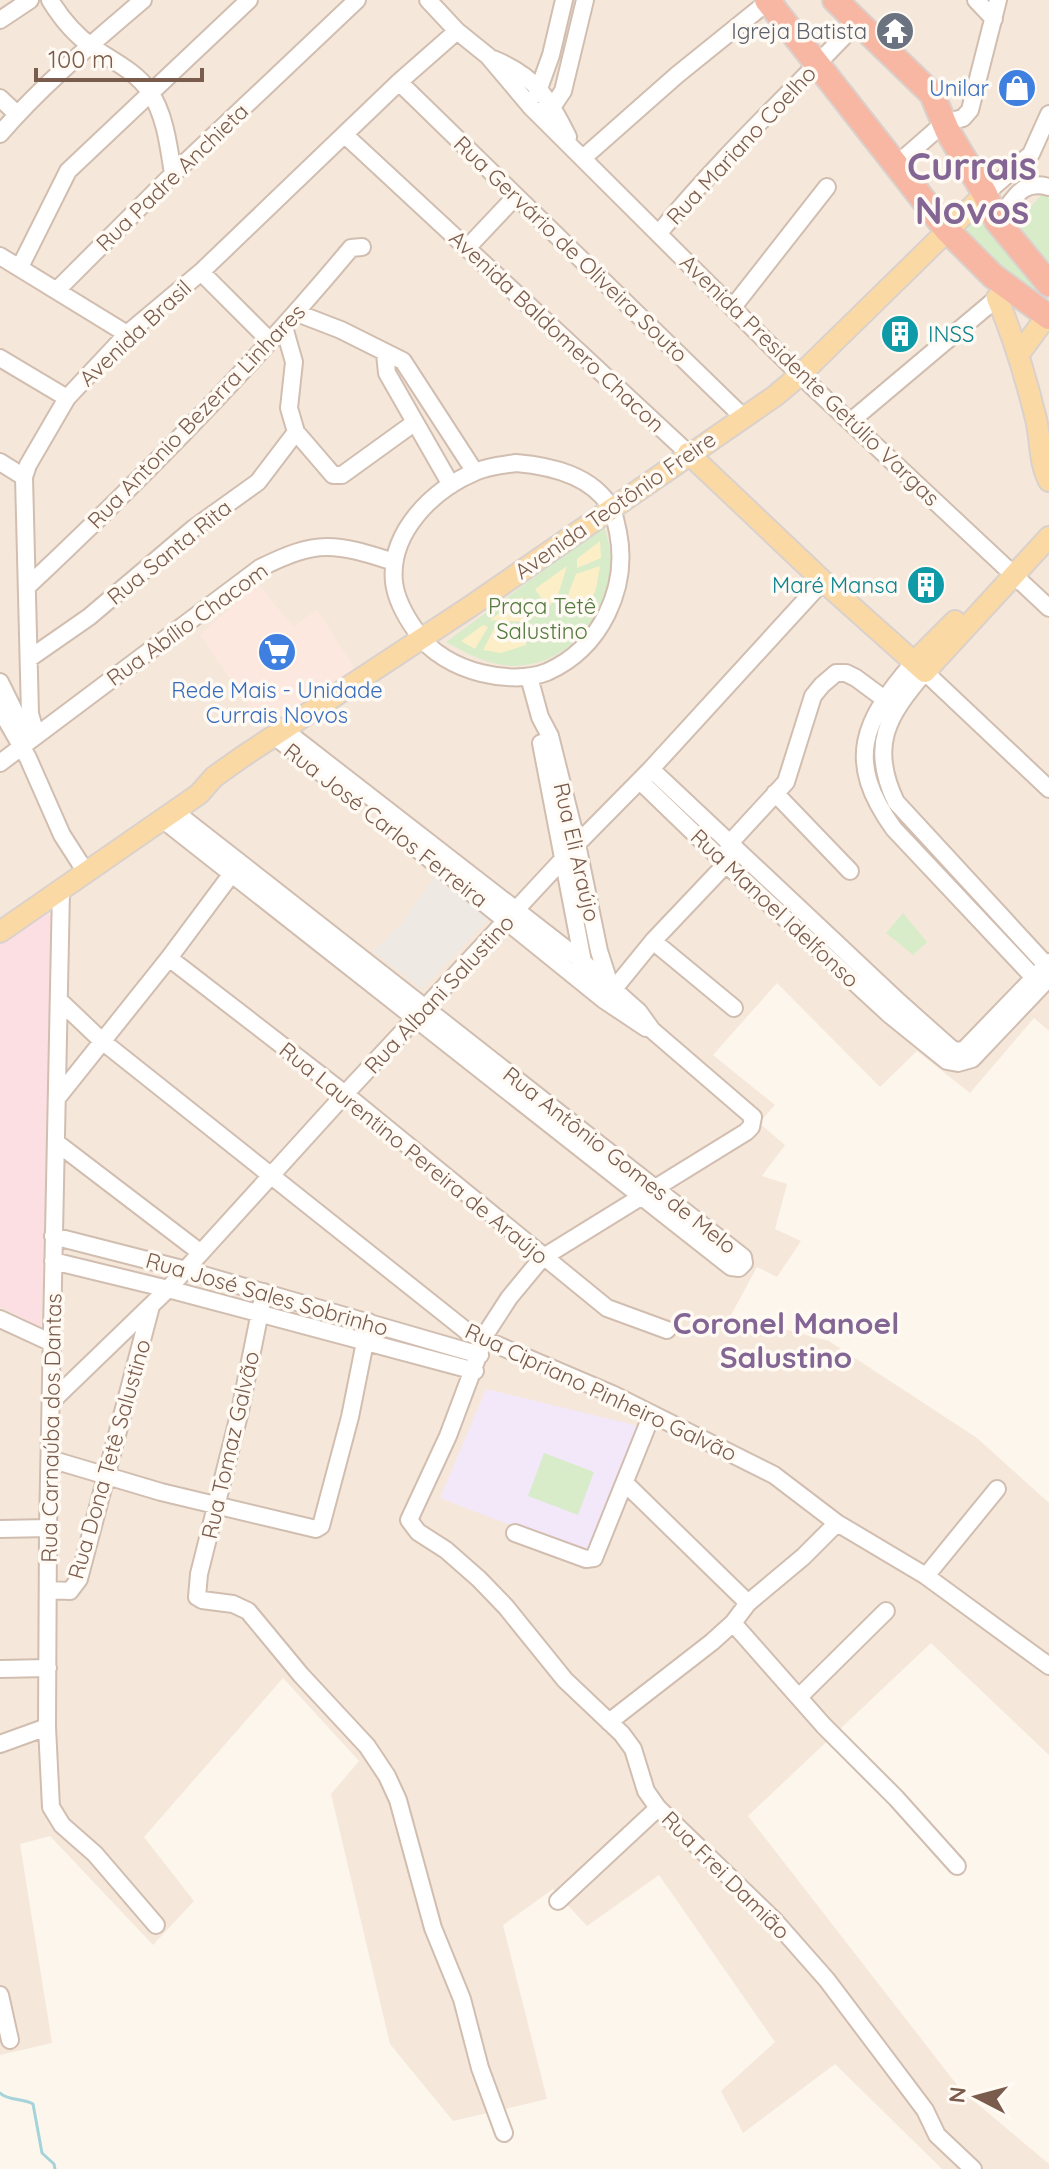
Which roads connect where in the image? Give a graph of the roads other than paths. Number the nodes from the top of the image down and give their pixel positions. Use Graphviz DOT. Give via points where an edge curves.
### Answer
graph roads {
  1 [pos="30,0"];
  2 [pos="50,0"];
  3 [pos="143,0"];
  4 [pos="249,0"];
  5 [pos="357,0"];
  6 [pos="428,0"];
  7 [pos="564,0"];
  8 [pos="585,0"];
  9 [pos="769,0"];
  10 [pos="835,0"];
  11 [pos="976,0"];
  12 [pos="998,0"];
  13 [pos="994,19"];
  14 [pos="0,20"];
  15 [pos="857,23"];
  16 [pos="457,31"];
  17 [pos="90,46"];
  18 [pos="488,56"];
  19 [pos="818,64"];
  20 [pos="399,82"];
  21 [pos="539,87"];
  22 [pos="150,91"];
  23 [pos="0,98"];
  24 [pos="553,106"];
  25 [pos="533,109"];
  26 [pos="17,114"];
  27 [pos="1049,114"];
  28 [pos="944,123"];
  29 [pos="0,134"];
  30 [pos="345,135"];
  31 [pos="578,154"];
  32 [pos="896,165"];
  33 [pos="173,174"];
  34 [pos="1042,185"];
  35 [pos="827,187"];
  36 [pos="985,194"];
  37 [pos="516,196"];
  38 [pos="997,221"];
  39 [pos="947,230"];
  40 [pos="659,233"];
  41 [pos="362,247"];
  42 [pos="467,248"];
  43 [pos="0,256"];
  44 [pos="20,267"];
  45 [pos="201,272"];
  46 [pos="1049,284"];
  47 [pos="57,290"];
  48 [pos="1003,293"];
  49 [pos="733,307"];
  50 [pos="297,313"];
  51 [pos="1048,315"];
  52 [pos="284,327"];
  53 [pos="127,334"];
  54 [pos="270,341"];
  55 [pos="385,354"];
  56 [pos="1019,354"];
  57 [pos="0,358"];
  58 [pos="800,375"];
  59 [pos="67,398"];
  60 [pos="743,417"];
  61 [pos="851,421"];
  62 [pos="414,423"];
  63 [pos="1037,424"];
  64 [pos="296,432"];
  65 [pos="1049,452"];
  66 [pos="688,453"];
  67 [pos="0,462"];
  68 [pos="475,472"];
  69 [pos="24,477"];
  70 [pos="1049,481"];
  71 [pos="451,485"];
  72 [pos="611,508"];
  73 [pos="1049,523"];
  74 [pos="1049,537"];
  75 [pos="394,562"];
  76 [pos="1009,570"];
  77 [pos="823,581"];
  78 [pos="27,587"];
  79 [pos="1049,608"];
  80 [pos="421,639"];
  81 [pos="30,658"];
  82 [pos="919,667"];
  83 [pos="529,677"];
  84 [pos="0,682"];
  85 [pos="883,698"];
  86 [pos="0,709"];
  87 [pos="540,717"];
  88 [pos="278,733"];
  89 [pos="28,745"];
  90 [pos="0,763"];
  91 [pos="645,775"];
  92 [pos="214,777"];
  93 [pos="1049,789"];
  94 [pos="775,793"];
  95 [pos="168,815"];
  96 [pos="577,844"];
  97 [pos="727,854"];
  98 [pos="564,859"];
  99 [pos="80,863"];
  100 [pos="236,869"];
  101 [pos="850,871"];
  102 [pos="61,890"];
  103 [pos="512,916"];
  104 [pos="0,920"];
  105 [pos="0,932"];
  106 [pos="653,941"];
  107 [pos="169,958"];
  108 [pos="578,968"];
  109 [pos="1045,973"];
  110 [pos="610,992"];
  111 [pos="60,1001"];
  112 [pos="734,1008"];
  113 [pos="420,1013"];
  114 [pos="102,1041"];
  115 [pos="345,1094"];
  116 [pos="58,1097"];
  117 [pos="57,1143"];
  118 [pos="272,1176"];
  119 [pos="648,1192"];
  120 [pos="53,1236"];
  121 [pos="201,1253"];
  122 [pos="542,1258"];
  123 [pos="53,1261"];
  124 [pos="186,1270"];
  125 [pos="168,1289"];
  126 [pos="264,1292"];
  127 [pos="151,1305"];
  128 [pos="260,1314"];
  129 [pos="0,1319"];
  130 [pos="369,1322"];
  131 [pos="667,1330"];
  132 [pos="365,1341"];
  133 [pos="52,1343"];
  134 [pos="480,1355"];
  135 [pos="51,1402"];
  136 [pos="652,1414"];
  137 [pos="50,1459"];
  138 [pos="107,1475"];
  139 [pos="625,1483"];
  140 [pos="997,1489"];
  141 [pos="216,1505"];
  142 [pos="837,1523"];
  143 [pos="48,1528"];
  144 [pos="0,1529"];
  145 [pos="515,1533"];
  146 [pos="926,1576"];
  147 [pos="49,1590"];
  148 [pos="748,1603"];
  149 [pos="886,1611"];
  150 [pos="733,1623"];
  151 [pos="1048,1662"];
  152 [pos="48,1668"];
  153 [pos="0,1669"];
  154 [pos="799,1697"];
  155 [pos="609,1722"];
  156 [pos="47,1727"];
  157 [pos="0,1744"];
  158 [pos="658,1808"];
  159 [pos="957,1866"];
  160 [pos="558,1901"];
  161 [pos="156,1925"];
  162 [pos="0,1995"];
  163 [pos="10,2040"];
  164 [pos="504,2133"];
  165 [pos="973,2169"];
  1 -- 14 [label="street"];
  2 -- 17 [label="street"];
  3 -- 17 [label="street"];
  4 -- 22 [label="street"];
  5 -- 33 [label="street, Rua Padre Anchieta"];
  6 -- 16 [label="street, Avenida Presidente Getúlio Vargas"];
  7 -- 21 [label="street"];
  8 -- 24 [label="street" via="563,91"];
  9 -- 19 [label="highway"];
  9 -- 31 [label="street"];
  10 -- 15 [label="highway"];
  11 -- 13 [label="street"];
  12 -- 13 [label="street"];
  13 -- 28 [label="street" via="974,102 963,118"];
  15 -- 19 [label="street, Rua Mariano Coelho"];
  15 -- 28 [label="highway" via="932,94"];
  16 -- 18 [label="street, Avenida Presidente Getúlio Vargas"];
  16 -- 20 [label="street, Avenida Brasil"];
  17 -- 22 [label="street"];
  17 -- 26 [label="street"];
  18 -- 21 [label="street, Avenida Presidente Getúlio Vargas"];
  18 -- 25 [label="street, Avenida Presidente Getúlio Vargas"];
  19 -- 32 [label="highway"];
  19 -- 40 [label="street, Rua Mariano Coelho" via="700,183"];
  20 -- 30 [label="street, Avenida Brasil"];
  20 -- 37 [label="street, Rua Gervário de Oliveira Souto"];
  21 -- 24 [label="street, Avenida Presidente Getúlio Vargas"];
  21 -- 25 [label="street"];
  22 -- 33 [label="street"];
  22 -- 44 [label="street" via="68,171"];
  23 -- 26 [label="street"];
  24 -- 25 [label="street"];
  24 -- 31 [label="street, Avenida Presidente Getúlio Vargas"];
  25 -- 31 [label="street, Avenida Presidente Getúlio Vargas"];
  26 -- 29 [label="street"];
  27 -- 36 [label="street" via="1031,154"];
  28 -- 32 [label="street"];
  28 -- 36 [label="highway"];
  30 -- 42 [label="street, Avenida Baldomero Chacon"];
  30 -- 45 [label="street, Avenida Brasil"];
  31 -- 40 [label="street, Avenida Presidente Getúlio Vargas"];
  32 -- 39 [label="highway"];
  33 -- 47 [label="street, Rua Padre Anchieta"];
  34 -- 38 [label="street" via="1024,188"];
  35 -- 49 [label="street"];
  36 -- 38 [label="highway"];
  36 -- 39 [label="main road, Avenida Teotônio Freire"];
  37 -- 42 [label="street"];
  37 -- 60 [label="street, Rua Gervário de Oliveira Souto"];
  38 -- 46 [label="highway"];
  39 -- 48 [label="highway"];
  39 -- 58 [label="main road, Avenida Teotônio Freire"];
  40 -- 49 [label="street, Avenida Presidente Getúlio Vargas"];
  41 -- 50 [label="street, Rua Antonio Bezerra Linhares" via="351,248"];
  42 -- 66 [label="street, Avenida Baldomero Chacon"];
  43 -- 44 [label="street"];
  44 -- 47 [label="street"];
  45 -- 53 [label="street, Avenida Brasil"];
  45 -- 54 [label="street"];
  47 -- 53 [label="street"];
  48 -- 51 [label="highway"];
  48 -- 56 [label="main road"];
  48 -- 61 [label="street"];
  49 -- 58 [label="street, Avenida Presidente Getúlio Vargas"];
  50 -- 52 [label="street, Rua Antonio Bezerra Linhares"];
  50 -- 55 [label="street"];
  51 -- 56 [label="main road"];
  52 -- 54 [label="street, Rua Antonio Bezerra Linhares"];
  52 -- 64 [label="street" via="294,362 289,408"];
  53 -- 59 [label="street, Avenida Brasil"];
  54 -- 78 [label="street, Rua Antonio Bezerra Linhares" via="132,487"];
  55 -- 62 [label="street" via="387,373"];
  55 -- 68 [label="street" via="403,361"];
  56 -- 63 [label="main road"];
  57 -- 59 [label="street"];
  58 -- 60 [label="main road, Avenida Teotônio Freire"];
  58 -- 61 [label="street, Avenida Presidente Getúlio Vargas"];
  59 -- 69 [label="street, Avenida Brasil"];
  60 -- 66 [label="main road, Avenida Teotônio Freire"];
  61 -- 76 [label="street, Avenida Presidente Getúlio Vargas"];
  62 -- 64 [label="street" via="339,476"];
  62 -- 71 [label="street"];
  63 -- 65 [label="main road"];
  63 -- 70 [label="main road"];
  64 -- 81 [label="street, Rua Santa Rita" via="258,482"];
  66 -- 72 [label="main road, Avenida Teotônio Freire"];
  66 -- 77 [label="main road, Avenida Baldomero Chacon"];
  67 -- 69 [label="street"];
  68 -- 71 [label="street"];
  68 -- 72 [label="street" via="516,463 545,465 582,480"];
  69 -- 78 [label="street, Avenida Brasil"];
  71 -- 75 [label="street" via="422,509 400,540"];
  72 -- 80 [label="main road, Avenida Teotônio Freire"];
  72 -- 83 [label="street" via="621,548 612,605 582,647"];
  73 -- 76 [label="main road"];
  74 -- 76 [label="main road"];
  75 -- 80 [label="street" via="403,611"];
  75 -- 89 [label="street, Rua Abílio Chacom" via="341,546 313,547 282,557 260,568"];
  76 -- 79 [label="street, Avenida Presidente Getúlio Vargas"];
  76 -- 82 [label="main road"];
  77 -- 82 [label="main road, Avenida Baldomero Chacon"];
  77 -- 91 [label="street, Rua Albani Salustino"];
  78 -- 81 [label="street, Avenida Brasil"];
  80 -- 83 [label="street" via="462,669"];
  80 -- 88 [label="main road, Avenida Teotônio Freire"];
  81 -- 89 [label="street, Avenida Brasil"];
  82 -- 85 [label="street"];
  82 -- 93 [label="street, Avenida Baldomero Chacon"];
  82 -- 109 [label="street" via="889,724 882,752 884,778 896,802"];
  83 -- 87 [label="street, Rua Eli Araújo"];
  84 -- 89 [label="street"];
  85 -- 94 [label="street" via="846,673 830,676 813,696 790,773"];
  85 -- 109 [label="street" via="868,731 864,761 878,807 910,847"];
  86 -- 89 [label="street"];
  87 -- 96 [label="street, Rua Eli Araújo" via="548,730"];
  87 -- 98 [label="street, Rua Eli Araújo"];
  88 -- 92 [label="main road, Avenida Teotônio Freire"];
  88 -- 103 [label="street, Rua José Carlos Ferreira"];
  89 -- 90 [label="street, Rua Abílio Chacom"];
  89 -- 99 [label="street, Avenida Brasil" via="47,804"];
  91 -- 96 [label="street, Rua Albani Salustino"];
  91 -- 97 [label="street, Rua Manoel Idelfonso"];
  92 -- 95 [label="main road"];
  92 -- 99 [label="main road" via="192,783"];
  94 -- 97 [label="street"];
  94 -- 101 [label="street"];
  95 -- 100 [label="street, Rua Antônio Gomes de Melo"];
  95 -- 102 [label="main road"];
  96 -- 98 [label="street, Rua Albani Salustino"];
  96 -- 110 [label="street, Rua Eli Araújo"];
  97 -- 106 [label="street"];
  97 -- 109 [label="street, Rua Manoel Idelfonso" via="890,1015 954,1051 962,1051"];
  98 -- 103 [label="street, Rua Albani Salustino"];
  98 -- 108 [label="street, Rua Eli Araújo"];
  99 -- 104 [label="main road"];
  100 -- 107 [label="street"];
  100 -- 113 [label="street, Rua Antônio Gomes de Melo"];
  102 -- 105 [label="main road"];
  102 -- 111 [label="street, Rua Carnaúba dos Dantas"];
  103 -- 108 [label="street, Rua José Carlos Ferreira"];
  103 -- 113 [label="street, Rua Albani Salustino"];
  106 -- 110 [label="street"];
  106 -- 112 [label="street"];
  107 -- 114 [label="street"];
  107 -- 115 [label="street, Rua Laurentino Pereira de Araújo"];
  108 -- 110 [label="street, Rua José Carlos Ferreira"];
  110 -- 119 [label="street, Rua José Carlos Ferreira" via="639,1012 652,1030 753,1117 751,1127"];
  111 -- 114 [label="street, Rua Cipriano Pinheiro Galvão"];
  111 -- 116 [label="street, Rua Carnaúba dos Dantas"];
  113 -- 115 [label="street, Rua Albani Salustino"];
  113 -- 119 [label="street, Rua Antônio Gomes de Melo"];
  114 -- 116 [label="street"];
  114 -- 118 [label="street, Rua Cipriano Pinheiro Galvão"];
  115 -- 118 [label="street, Rua Albani Salustino"];
  115 -- 122 [label="street, Rua Laurentino Pereira de Araújo"];
  116 -- 117 [label="street, Rua Carnaúba dos Dantas"];
  117 -- 120 [label="street, Rua Carnaúba dos Dantas"];
  117 -- 121 [label="street"];
  118 -- 121 [label="street, Rua Albani Salustino"];
  118 -- 134 [label="street, Rua Cipriano Pinheiro Galvão" via="449,1317"];
  119 -- 119 [label="street, Rua Antônio Gomes de Melo" via="731,1267 744,1263 743,1257"];
  119 -- 122 [label="street"];
  120 -- 123 [label="street, Rua Carnaúba dos Dantas"];
  120 -- 124 [label="street, Rua José Sales Sobrinho"];
  121 -- 124 [label="street, Rua Albani Salustino"];
  122 -- 131 [label="street, Rua Laurentino Pereira de Araújo" via="607,1308"];
  122 -- 134 [label="street" via="509,1298"];
  123 -- 125 [label="street, Rua José Sales Sobrinho"];
  123 -- 133 [label="street, Rua Carnaúba dos Dantas"];
  124 -- 125 [label="street, Rua Albani Salustino"];
  124 -- 126 [label="street, Rua José Sales Sobrinho"];
  125 -- 127 [label="street, Rua Albani Salustino"];
  125 -- 128 [label="street, Rua José Sales Sobrinho"];
  126 -- 128 [label="street, Rua Tomaz Galvão"];
  126 -- 130 [label="street, Rua José Sales Sobrinho"];
  127 -- 135 [label="street, Rua Albani Salustino"];
  127 -- 138 [label="street, Rua Dona Tetê Salustino"];
  128 -- 132 [label="street, Rua José Sales Sobrinho"];
  128 -- 141 [label="street, Rua Tomaz Galvão"];
  129 -- 133 [label="street"];
  130 -- 132 [label="street"];
  130 -- 134 [label="street, Rua José Sales Sobrinho"];
  132 -- 134 [label="street, Rua José Sales Sobrinho"];
  132 -- 141 [label="street" via="321,1526"];
  133 -- 135 [label="street, Rua Carnaúba dos Dantas"];
  134 -- 136 [label="street, Rua Cipriano Pinheiro Galvão" via="612,1394"];
  134 -- 155 [label="street, Rua Frei Damião" via="409,1520 479,1579 565,1680"];
  135 -- 137 [label="street, Rua Carnaúba dos Dantas"];
  136 -- 139 [label="street"];
  136 -- 142 [label="street, Rua Cipriano Pinheiro Galvão" via="774,1475"];
  137 -- 138 [label="street"];
  137 -- 143 [label="street, Rua Carnaúba dos Dantas"];
  138 -- 141 [label="street"];
  138 -- 147 [label="street, Rua Dona Tetê Salustino" via="75,1587"];
  139 -- 145 [label="street" via="594,1558"];
  139 -- 148 [label="street"];
  140 -- 146 [label="street"];
  141 -- 164 [label="street, Rua Tomaz Galvão" via="197,1597 248,1611 367,1746 387,1776"];
  142 -- 146 [label="street, Rua Cipriano Pinheiro Galvão"];
  142 -- 148 [label="street"];
  143 -- 144 [label="street"];
  143 -- 147 [label="street, Rua Carnaúba dos Dantas"];
  146 -- 151 [label="street, Rua Cipriano Pinheiro Galvão"];
  147 -- 152 [label="street, Rua Carnaúba dos Dantas"];
  148 -- 150 [label="street"];
  149 -- 154 [label="street"];
  150 -- 154 [label="street"];
  150 -- 155 [label="street"];
  152 -- 153 [label="street"];
  152 -- 156 [label="street, Rua Carnaúba dos Dantas"];
  154 -- 159 [label="street"];
  155 -- 158 [label="street, Rua Frei Damião" via="633,1749 646,1791"];
  156 -- 157 [label="street"];
  156 -- 161 [label="street, Rua Carnaúba dos Dantas" via="51,1807"];
  158 -- 160 [label="street"];
  158 -- 165 [label="street, Rua Frei Damião" via="775,1921 827,1980 925,2110 937,2135"];
  162 -- 163 [label="street"];
}
